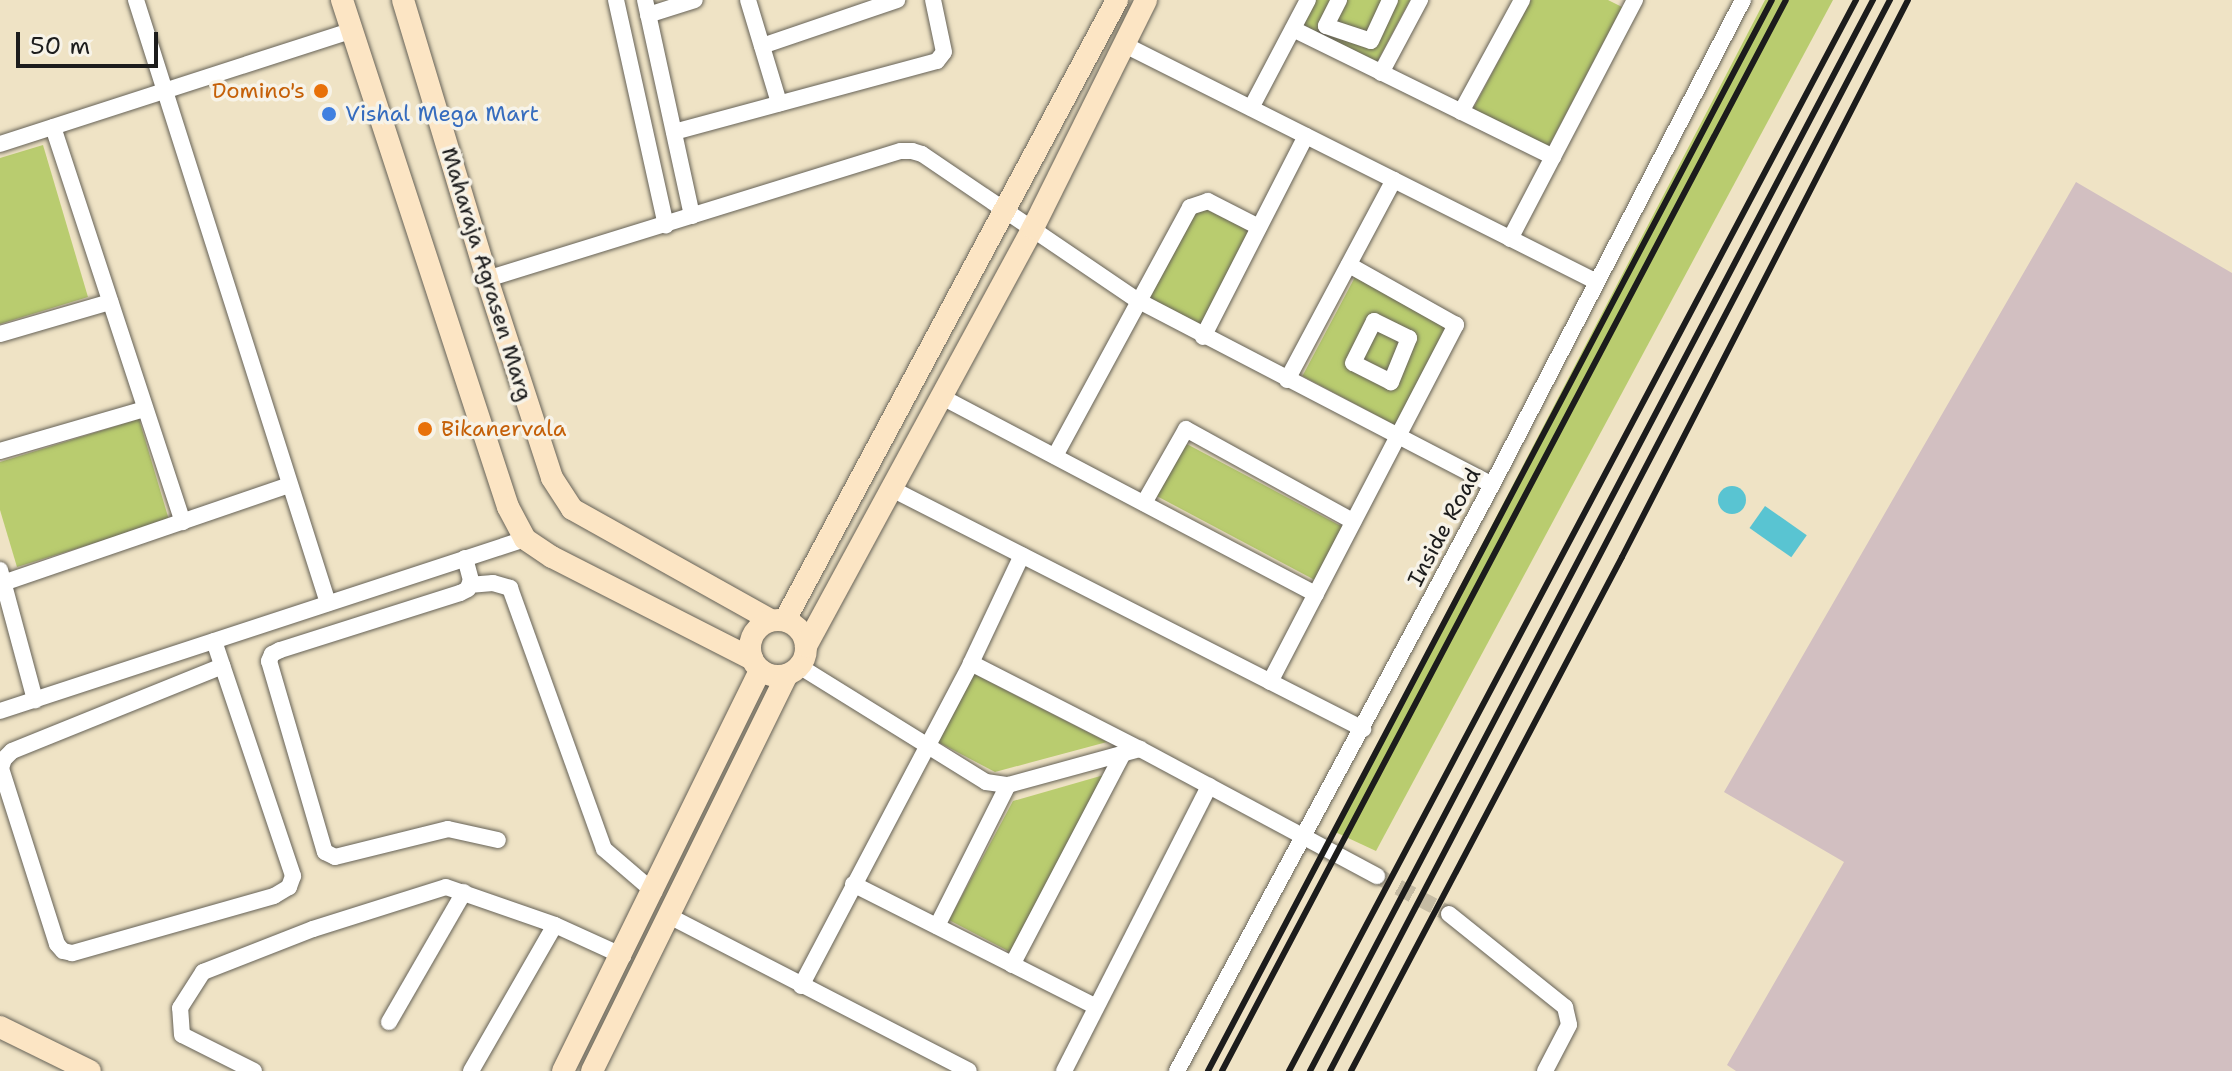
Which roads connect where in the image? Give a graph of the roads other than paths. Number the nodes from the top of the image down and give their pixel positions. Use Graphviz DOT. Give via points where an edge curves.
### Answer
graph roads {
  1 [pos="136,0"];
  2 [pos="342,0"];
  3 [pos="403,0"];
  4 [pos="616,0"];
  5 [pos="695,0"];
  6 [pos="748,0"];
  7 [pos="897,0"];
  8 [pos="933,0"];
  9 [pos="1117,0"];
  10 [pos="1146,0"];
  11 [pos="1308,0"];
  12 [pos="1339,0"];
  13 [pos="1390,0"];
  14 [pos="1420,0"];
  15 [pos="1522,0"];
  16 [pos="1743,0"];
  17 [pos="1630,2"];
  18 [pos="647,7"];
  19 [pos="1293,29"];
  20 [pos="352,30"];
  21 [pos="1123,44"];
  22 [pos="762,46"];
  23 [pos="1381,73"];
  24 [pos="1078,76"];
  25 [pos="1101,86"];
  26 [pos="165,91"];
  27 [pos="779,103"];
  28 [pos="1251,108"];
  29 [pos="1461,112"];
  30 [pos="53,127"];
  31 [pos="674,132"];
  32 [pos="1306,136"];
  33 [pos="0,144"];
  34 [pos="1553,157"];
  35 [pos="1394,180"];
  36 [pos="1006,212"];
  37 [pos="692,216"];
  38 [pos="666,226"];
  39 [pos="1259,227"];
  40 [pos="1033,228"];
  41 [pos="1510,239"];
  42 [pos="1349,265"];
  43 [pos="487,279"];
  44 [pos="1597,282"];
  45 [pos="1137,300"];
  46 [pos="110,302"];
  47 [pos="0,334"];
  48 [pos="1203,337"];
  49 [pos="1287,380"];
  50 [pos="940,396"];
  51 [pos="145,409"];
  52 [pos="1399,437"];
  53 [pos="0,451"];
  54 [pos="1055,456"];
  55 [pos="290,485"];
  56 [pos="1492,485"];
  57 [pos="892,489"];
  58 [pos="1144,503"];
  59 [pos="1353,521"];
  60 [pos="183,522"];
  61 [pos="525,539"];
  62 [pos="1022,555"];
  63 [pos="465,558"];
  64 [pos="2,576"];
  65 [pos="469,585"];
  66 [pos="1316,594"];
  67 [pos="328,603"];
  68 [pos="778,620"];
  69 [pos="214,641"];
  70 [pos="797,662"];
  71 [pos="971,663"];
  72 [pos="756,664"];
  73 [pos="222,666"];
  74 [pos="1270,682"];
  75 [pos="35,700"];
  76 [pos="0,711"];
  77 [pos="1363,729"];
  78 [pos="927,747"];
  79 [pos="1132,751"];
  80 [pos="1008,785"];
  81 [pos="1209,786"];
  82 [pos="1305,837"];
  83 [pos="498,840"];
  84 [pos="1377,876"];
  85 [pos="853,884"];
  86 [pos="464,892"];
  87 [pos="654,892"];
  88 [pos="1449,914"];
  89 [pos="671,917"];
  90 [pos="555,925"];
  91 [pos="937,926"];
  92 [pos="623,956"];
  93 [pos="1012,965"];
  94 [pos="801,986"];
  95 [pos="1096,1007"];
  96 [pos="389,1022"];
  97 [pos="2,1023"];
  98 [pos="90,1071"];
  99 [pos="254,1071"];
  100 [pos="471,1071"];
  101 [pos="563,1071"];
  102 [pos="592,1071"];
  103 [pos="969,1071"];
  104 [pos="1064,1071"];
  105 [pos="1177,1071"];
  106 [pos="1545,1071"];
  1 -- 26 [label="street"];
  2 -- 20 [label="street"];
  3 -- 43 [label="street, Maharaja Agrasen Marg"];
  4 -- 38 [label="street"];
  5 -- 18 [label="street"];
  6 -- 22 [label="street"];
  7 -- 22 [label="street"];
  8 -- 27 [label="street" via="944,52 937,61"];
  9 -- 24 [label="street"];
  10 -- 21 [label="street"];
  11 -- 19 [label="street"];
  12 -- 13 [label="street" via="1326,26 1371,41"];
  14 -- 23 [label="street"];
  15 -- 29 [label="street"];
  16 -- 44 [label="street, Inside Road"];
  17 -- 34 [label="street"];
  18 -- 31 [label="street"];
  19 -- 23 [label="street"];
  19 -- 28 [label="street"];
  20 -- 26 [label="street"];
  20 -- 61 [label="street" via="508,507"];
  21 -- 25 [label="street"];
  21 -- 28 [label="street"];
  22 -- 27 [label="street"];
  23 -- 29 [label="street"];
  24 -- 25 [label="street"];
  24 -- 36 [label="street"];
  25 -- 40 [label="street"];
  26 -- 30 [label="street"];
  26 -- 55 [label="street"];
  27 -- 31 [label="street"];
  28 -- 32 [label="street"];
  29 -- 34 [label="street"];
  30 -- 33 [label="street"];
  30 -- 46 [label="street"];
  31 -- 37 [label="street"];
  32 -- 35 [label="street"];
  32 -- 39 [label="street"];
  34 -- 41 [label="street"];
  35 -- 41 [label="street"];
  35 -- 42 [label="street"];
  36 -- 37 [label="street" via="922,154 901,151"];
  36 -- 40 [label="street"];
  36 -- 68 [label="street"];
  37 -- 38 [label="street"];
  38 -- 43 [label="street"];
  39 -- 45 [label="street" via="1198,201"];
  39 -- 48 [label="street"];
  40 -- 45 [label="street"];
  40 -- 50 [label="street"];
  41 -- 44 [label="street"];
  42 -- 49 [label="street"];
  42 -- 52 [label="street" via="1456,325"];
  43 -- 68 [label="street, Maharaja Agrasen Marg" via="552,478 572,509"];
  44 -- 56 [label="street, Inside Road"];
  45 -- 48 [label="street"];
  45 -- 54 [label="street"];
  46 -- 47 [label="street"];
  46 -- 51 [label="street"];
  48 -- 49 [label="street"];
  49 -- 52 [label="street"];
  50 -- 54 [label="street"];
  50 -- 57 [label="street"];
  51 -- 53 [label="street"];
  51 -- 60 [label="street"];
  52 -- 56 [label="street"];
  52 -- 59 [label="street"];
  54 -- 58 [label="street"];
  55 -- 60 [label="street"];
  55 -- 67 [label="street"];
  56 -- 77 [label="street, Inside Road"];
  57 -- 62 [label="street"];
  57 -- 70 [label="street"];
  58 -- 59 [label="street" via="1186,429"];
  58 -- 66 [label="street"];
  59 -- 66 [label="street"];
  60 -- 64 [label="street"];
  61 -- 63 [label="street"];
  61 -- 72 [label="street"];
  62 -- 71 [label="street"];
  62 -- 74 [label="street"];
  63 -- 65 [label="street"];
  63 -- 67 [label="street"];
  64 -- 75 [label="street"];
  65 -- 83 [label="street" via="460,593 280,650 269,661 325,852 335,857 448,829"];
  65 -- 87 [label="street" via="510,588 604,849"];
  66 -- 74 [label="street"];
  67 -- 69 [label="street"];
  68 -- 70 [label="street" via="798,628"];
  68 -- 72 [label="street" via="756,630 752,638"];
  69 -- 73 [label="street"];
  69 -- 75 [label="street"];
  70 -- 72 [label="street" via="771,675"];
  70 -- 78 [label="street"];
  70 -- 89 [label="street"];
  71 -- 78 [label="street"];
  71 -- 79 [label="street"];
  72 -- 87 [label="street"];
  73 -- 73 [label="street" via="293,876 289,887 260,900 72,953 63,951 1,768 4,759 12,751"];
  74 -- 77 [label="street"];
  75 -- 76 [label="street"];
  77 -- 82 [label="street, Inside Road"];
  78 -- 80 [label="street" via="986,782"];
  78 -- 85 [label="street"];
  79 -- 80 [label="street"];
  79 -- 81 [label="street"];
  79 -- 93 [label="street"];
  80 -- 91 [label="street"];
  81 -- 82 [label="street"];
  81 -- 95 [label="street"];
  82 -- 84 [label="street"];
  82 -- 105 [label="street, Inside Road"];
  85 -- 91 [label="street"];
  85 -- 94 [label="street"];
  86 -- 90 [label="street"];
  86 -- 96 [label="street"];
  86 -- 99 [label="street" via="444,887 203,972 180,1008 182,1035"];
  87 -- 92 [label="street"];
  88 -- 106 [label="street" via="1565,1007 1569,1025"];
  89 -- 94 [label="street"];
  89 -- 102 [label="street"];
  90 -- 92 [label="street"];
  90 -- 100 [label="street"];
  91 -- 93 [label="street"];
  92 -- 101 [label="street"];
  93 -- 95 [label="street"];
  94 -- 103 [label="street"];
  95 -- 104 [label="street"];
  97 -- 98 [label="street"];
}
